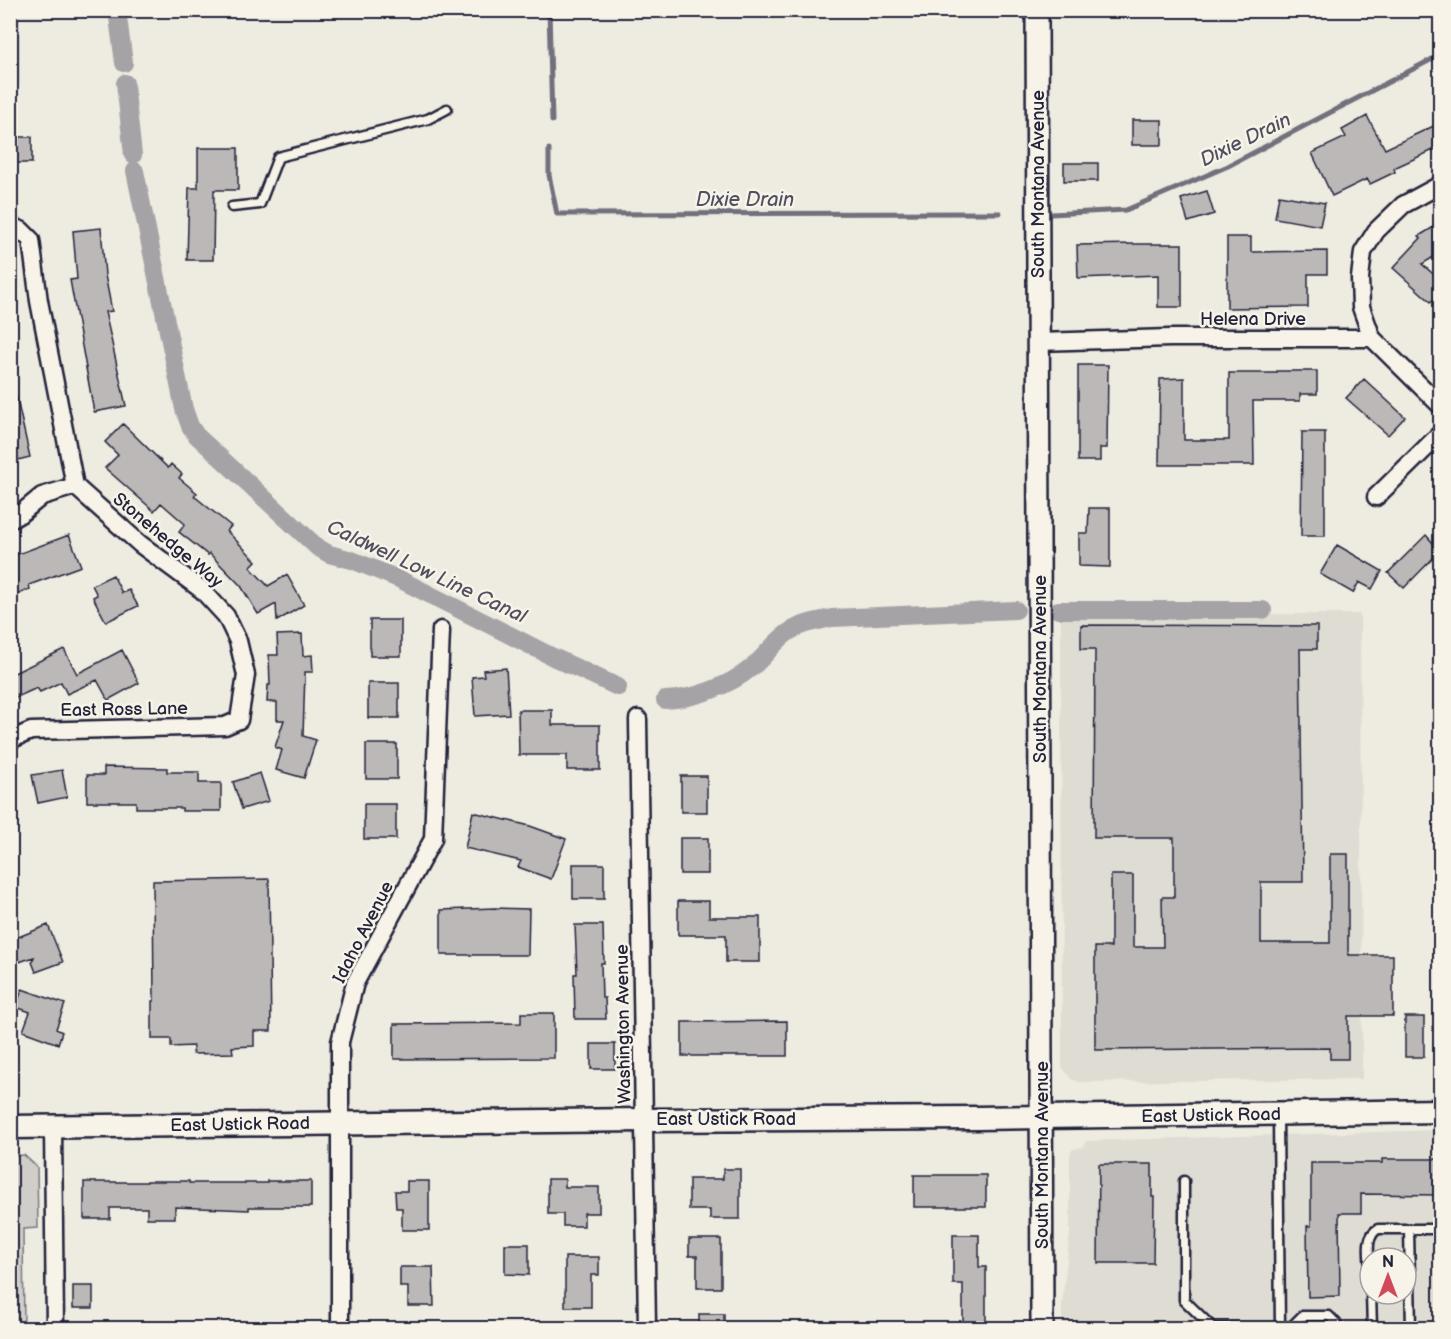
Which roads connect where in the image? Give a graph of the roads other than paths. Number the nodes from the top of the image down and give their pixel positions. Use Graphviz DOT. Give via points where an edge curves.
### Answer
graph roads {
  1 [pos="1037,10"];
  2 [pos="447,109"];
  3 [pos="1440,185"];
  4 [pos="232,207"];
  5 [pos="10,225"];
  6 [pos="1372,338"];
  7 [pos="1038,342"];
  8 [pos="1440,405"];
  9 [pos="1440,434"];
  10 [pos="75,486"];
  11 [pos="1376,497"];
  12 [pos="10,520"];
  13 [pos="441,630"];
  14 [pos="638,719"];
  15 [pos="240,720"];
  16 [pos="10,740"];
  17 [pos="1440,1111"];
  18 [pos="1278,1114"];
  19 [pos="1041,1117"];
  20 [pos="644,1120"];
  21 [pos="339,1123"];
  22 [pos="10,1127"];
  23 [pos="53,1127"];
  24 [pos="1184,1181"];
  25 [pos="1409,1229"];
  26 [pos="1440,1229"];
  27 [pos="1370,1246"];
  28 [pos="1371,1306"];
  29 [pos="1280,1328"];
  30 [pos="1290,1328"];
  31 [pos="55,1329"];
  32 [pos="340,1329"];
  33 [pos="647,1329"];
  34 [pos="1042,1329"];
  35 [pos="1341,1329"];
  36 [pos="1372,1329"];
  37 [pos="1411,1329"];
  1 -- 7 [label="street, South Montana Avenue"];
  2 -- 4 [label="lane" via="428,119 278,157 260,204"];
  3 -- 6 [label="street" via="1403,205 1376,231 1363,252 1361,308"];
  5 -- 10 [label="street" via="31,240"];
  6 -- 7 [label="street, Helena Drive"];
  6 -- 8 [label="street"];
  7 -- 19 [label="street, South Montana Avenue"];
  9 -- 11 [label="street"];
  10 -- 12 [label="street" via="42,496"];
  10 -- 15 [label="street, Stonehedge Way" via="140,544 202,590 226,616 238,641 246,675"];
  13 -- 21 [label="street, Idaho Avenue" via="433,840 355,983 340,1042"];
  14 -- 20 [label="street, Washington Avenue"];
  15 -- 16 [label="street, East Ross Lane" via="225,726 31,731"];
  17 -- 18 [label="main road, East Ustick Road"];
  18 -- 19 [label="main road, East Ustick Road"];
  18 -- 29 [label="lane"];
  19 -- 20 [label="main road, East Ustick Road"];
  19 -- 34 [label="street, South Montana Avenue"];
  20 -- 21 [label="main road, East Ustick Road"];
  20 -- 33 [label="street, Washington Avenue"];
  21 -- 23 [label="main road, East Ustick Road"];
  21 -- 32 [label="street, Idaho Avenue"];
  22 -- 23 [label="main road, East Ustick Road"];
  23 -- 31 [label="street"];
  24 -- 29 [label="lane" via="1184,1300 1213,1328"];
  25 -- 26 [label="lane"];
  25 -- 27 [label="lane" via="1378,1229 1370,1234"];
  25 -- 37 [label="lane"];
  28 -- 36 [label="lane"];
  29 -- 30 [label="lane"];
  30 -- 35 [label="lane" via="1302,1316 1329,1316"];
}
